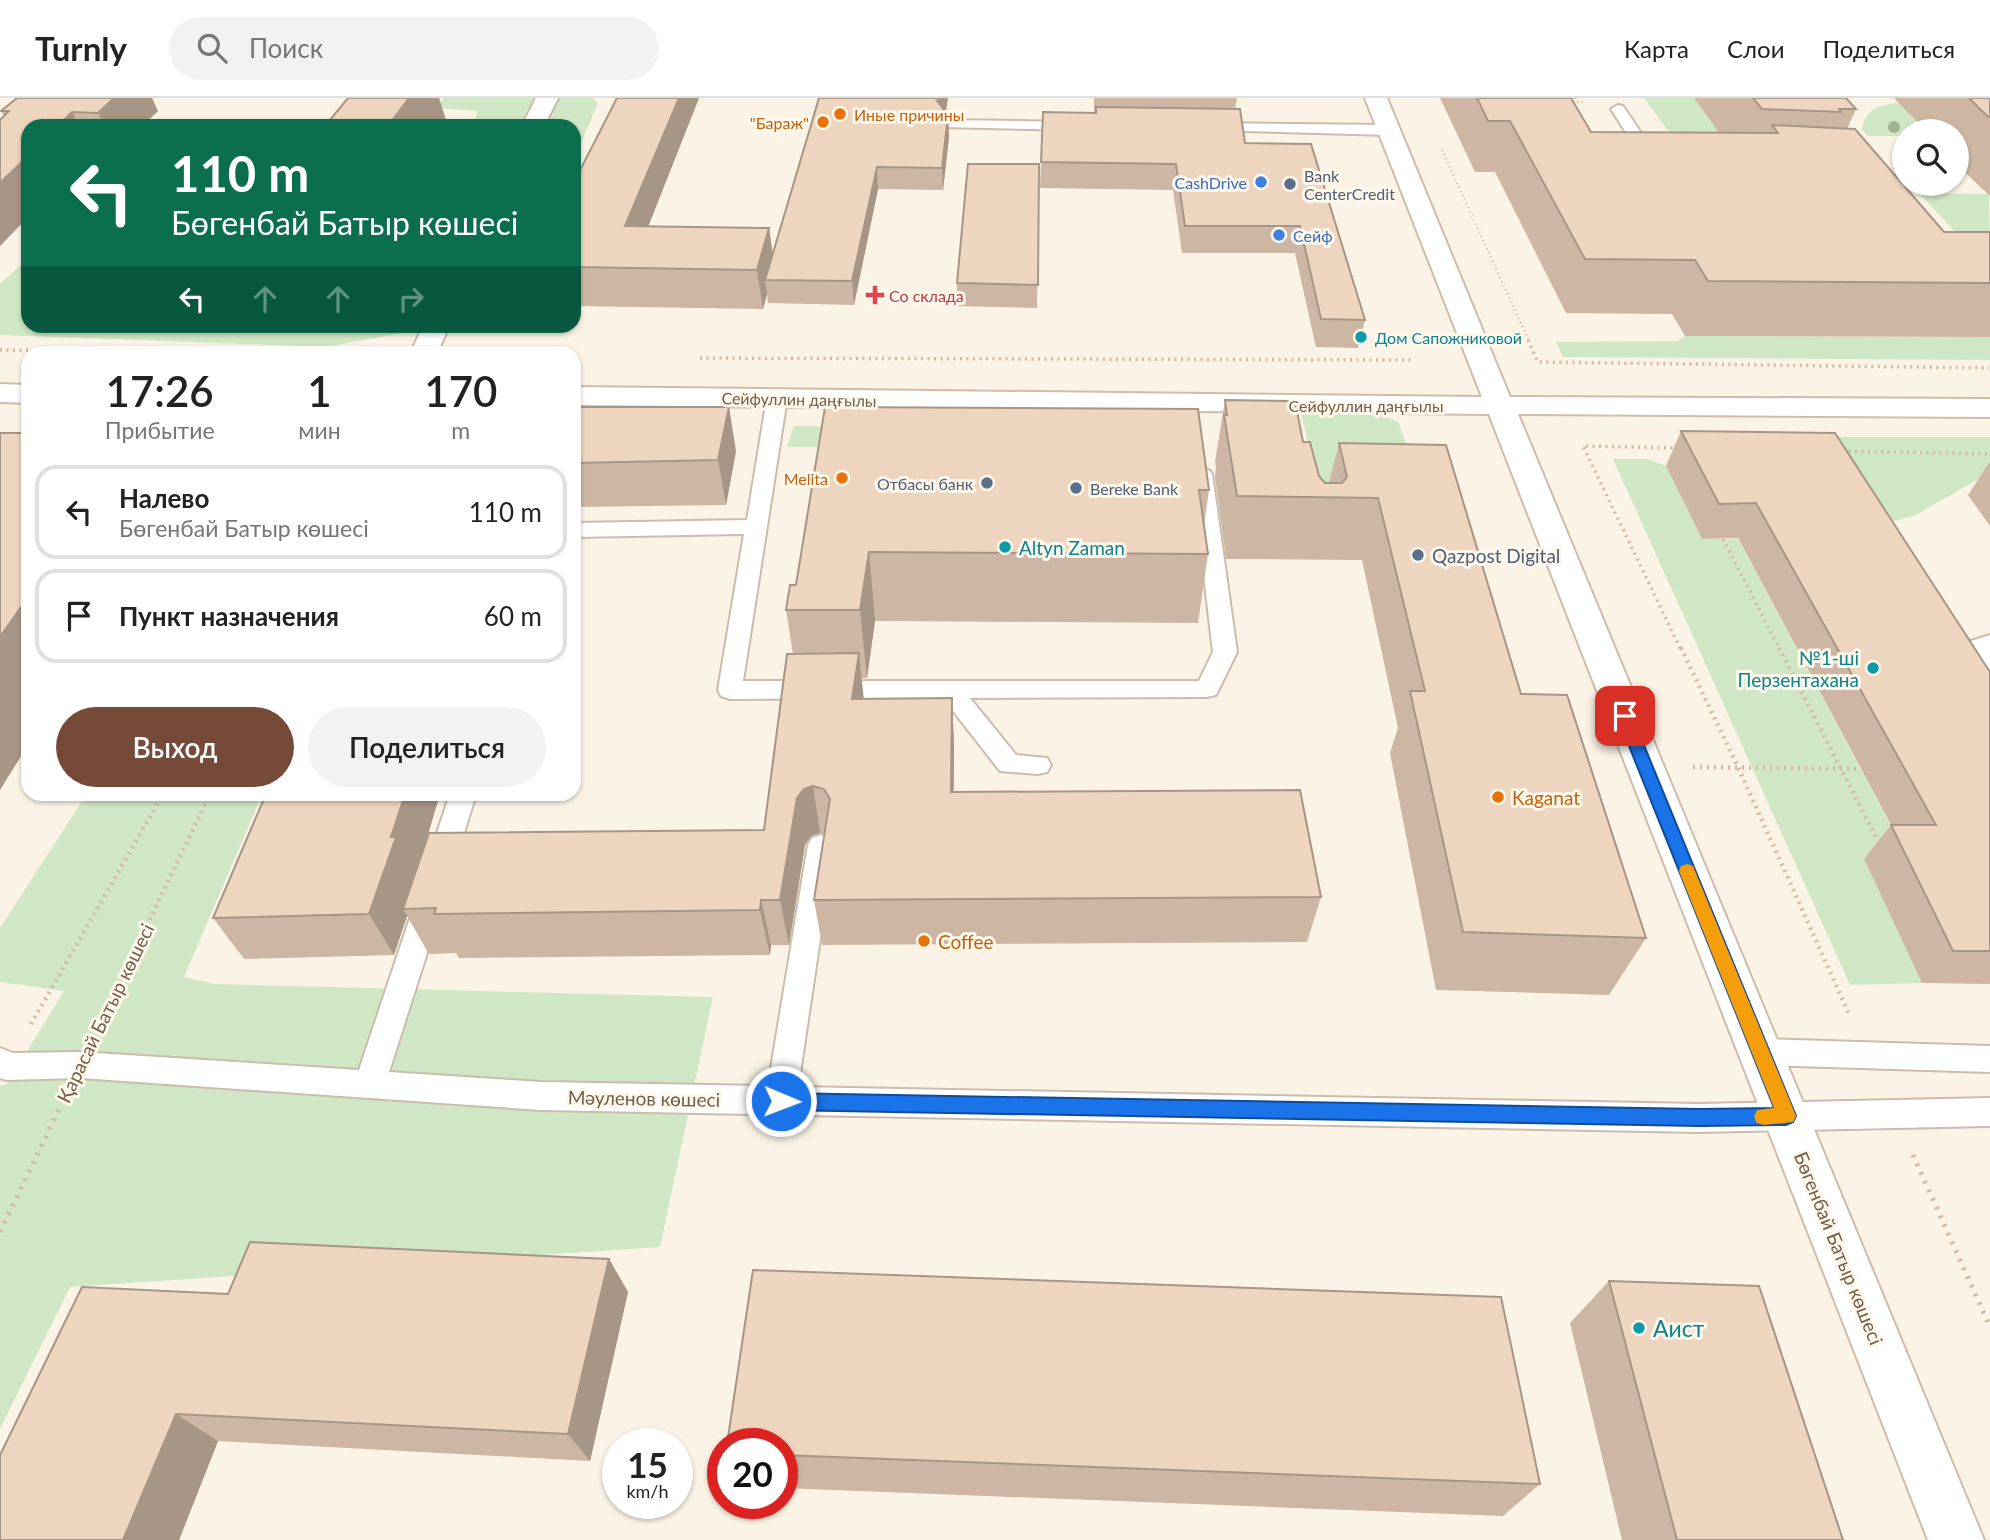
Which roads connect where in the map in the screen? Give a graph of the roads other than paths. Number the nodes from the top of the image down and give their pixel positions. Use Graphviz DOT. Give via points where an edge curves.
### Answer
graph roads {
  1 [pos="1376,98"];
  2 [pos="1618,108"];
  3 [pos="947,124"];
  4 [pos="1087,126"];
  5 [pos="1198,127"];
  6 [pos="1389,130"];
  7 [pos="1667,168"];
  8 [pos="0,393"];
  9 [pos="21,394"];
  10 [pos="581,396"];
  11 [pos="777,398"];
  12 [pos="1501,406"];
  13 [pos="1990,408"];
  14 [pos="1201,470"];
  15 [pos="757,527"];
  16 [pos="581,530"];
  17 [pos="1990,643"];
  18 [pos="1990,664"];
  19 [pos="949,690"];
  20 [pos="1038,765"];
  21 [pos="461,801"];
  22 [pos="821,845"];
  23 [pos="1760,1052"];
  24 [pos="1990,1059"];
  25 [pos="3,1064"];
  26 [pos="370,1084"];
  27 [pos="781,1101"];
  28 [pos="1990,1112"];
  29 [pos="1786,1116"];
  30 [pos="1956,1540"];
  1 -- 6 [label="street, Бөгенбай Батыр көшесі"];
  2 -- 7 [label="lane" via="1656,168"];
  3 -- 4 [label="lane"];
  5 -- 6 [label="lane"];
  6 -- 12 [label="street, Бөгенбай Батыр көшесі"];
  8 -- 9 [label="street"];
  10 -- 11 [label="street, Сейфуллин даңғылы"];
  11 -- 12 [label="street, Сейфуллин даңғылы" via="1290,416"];
  11 -- 15 [label="lane"];
  12 -- 13 [label="street, Сейфуллин даңғылы"];
  12 -- 23 [label="street, Бөгенбай Батыр көшесі"];
  14 -- 19 [label="lane" via="1225,652 1207,689"];
  15 -- 16 [label="lane"];
  15 -- 19 [label="lane" via="730,690"];
  17 -- 18 [label="lane" via="1979,647"];
  19 -- 20 [label="lane" via="1009,764"];
  21 -- 26 [label="lane"];
  22 -- 27 [label="lane"];
  23 -- 24 [label="lane"];
  23 -- 29 [label="street, Бөгенбай Батыр көшесі"];
  25 -- 26 [label="lane, Мәуленов көшесі"];
  26 -- 27 [label="lane, Мәуленов көшесі" via="541,1096"];
  27 -- 29 [label="lane, Мәуленов көшесі"];
  28 -- 29 [label="lane"];
  29 -- 30 [label="street, Бөгенбай Батыр көшесі"];
}
